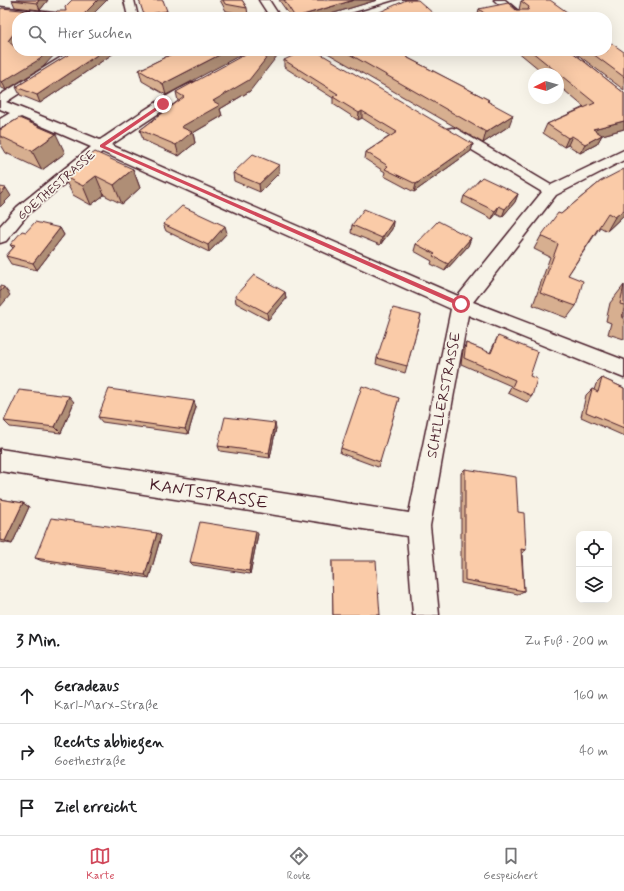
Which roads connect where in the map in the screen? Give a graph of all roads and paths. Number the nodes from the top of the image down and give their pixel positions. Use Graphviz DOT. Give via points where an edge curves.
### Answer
graph roads {
  1 [pos="7,0"];
  2 [pos="129,0"];
  3 [pos="264,0"];
  4 [pos="410,0"];
  5 [pos="499,0"];
  6 [pos="69,5"];
  7 [pos="0,6"];
  8 [pos="0,10"];
  9 [pos="17,12"];
  10 [pos="63,12"];
  11 [pos="132,12"];
  12 [pos="272,12"];
  13 [pos="370,12"];
  14 [pos="514,12"];
  15 [pos="71,56"];
  16 [pos="208,78"];
  17 [pos="0,100"];
  18 [pos="0,104"];
  19 [pos="21,112"];
  20 [pos="0,124"];
  21 [pos="442,127"];
  22 [pos="101,146"];
  23 [pos="624,154"];
  24 [pos="551,191"];
  25 [pos="0,237"];
  26 [pos="461,304"];
  27 [pos="624,369"];
  28 [pos="0,460"];
  29 [pos="418,526"];
  30 [pos="426,615"];
  1 -- 7 [label="street"];
  2 -- 11 [label="street"];
  3 -- 12 [label="street"];
  4 -- 13 [label="street"];
  5 -- 14 [label="street"];
  6 -- 10 [label="street"];
  8 -- 9 [label="street"];
  15 -- 17 [label="street"];
  16 -- 22 [label="street, GOETHESTRASSE" via="163,104"];
  18 -- 19 [label="street"];
  19 -- 20 [label="street"];
  19 -- 22 [label="street"];
  21 -- 24 [label="street"];
  22 -- 25 [label="street, GOETHESTRASSE" via="22,211"];
  22 -- 26 [label="street"];
  23 -- 24 [label="street, SCHILLERSTRASSE"];
  24 -- 26 [label="street, SCHILLERSTRASSE"];
  26 -- 27 [label="street"];
  26 -- 29 [label="street, SCHILLERSTRASSE"];
  28 -- 29 [label="street, KANTSTRASSE"];
  29 -- 30 [label="street, SCHILLERSTRASSE"];
}
